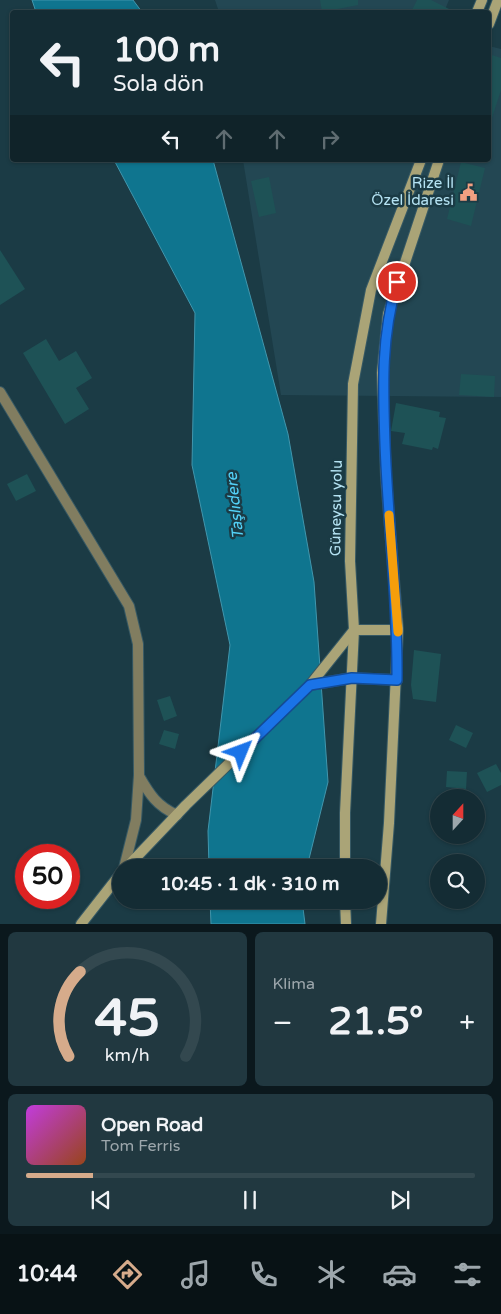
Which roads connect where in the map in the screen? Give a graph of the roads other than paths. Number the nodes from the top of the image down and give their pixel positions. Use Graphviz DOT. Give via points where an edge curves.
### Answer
graph roads {
  1 [pos="498,0"];
  2 [pos="491,19"];
  3 [pos="420,162"];
  4 [pos="438,162"];
  5 [pos="0,392"];
  6 [pos="354,630"];
  7 [pos="398,630"];
  8 [pos="352,678"];
  9 [pos="397,680"];
  10 [pos="310,685"];
  11 [pos="139,775"];
  12 [pos="177,815"];
  13 [pos="127,859"];
  14 [pos="134,859"];
  15 [pos="345,859"];
  16 [pos="112,884"];
  17 [pos="345,909"];
  18 [pos="81,924"];
  19 [pos="346,924"];
  20 [pos="381,924"];
  1 -- 2 [label="main road"];
  3 -- 6 [label="main road, Güneysu yolu" via="371,290 353,384 350,561"];
  4 -- 7 [label="main road" via="388,314 382,373 386,478"];
  5 -- 11 [label="street" via="129,606 138,644"];
  6 -- 7 [label="main road"];
  6 -- 8 [label="main road, Güneysu yolu"];
  6 -- 10 [label="main road"];
  7 -- 9 [label="main road"];
  8 -- 9 [label="main road"];
  8 -- 10 [label="main road"];
  8 -- 15 [label="main road, Güneysu yolu" via="344,813"];
  9 -- 20 [label="main road"];
  10 -- 12 [label="main road"];
  11 -- 12 [label="street" via="153,801"];
  11 -- 13 [label="street" via="136,820"];
  12 -- 14 [label="main road"];
  16 -- 18 [label="main road"];
  17 -- 19 [label="main road"];
}
